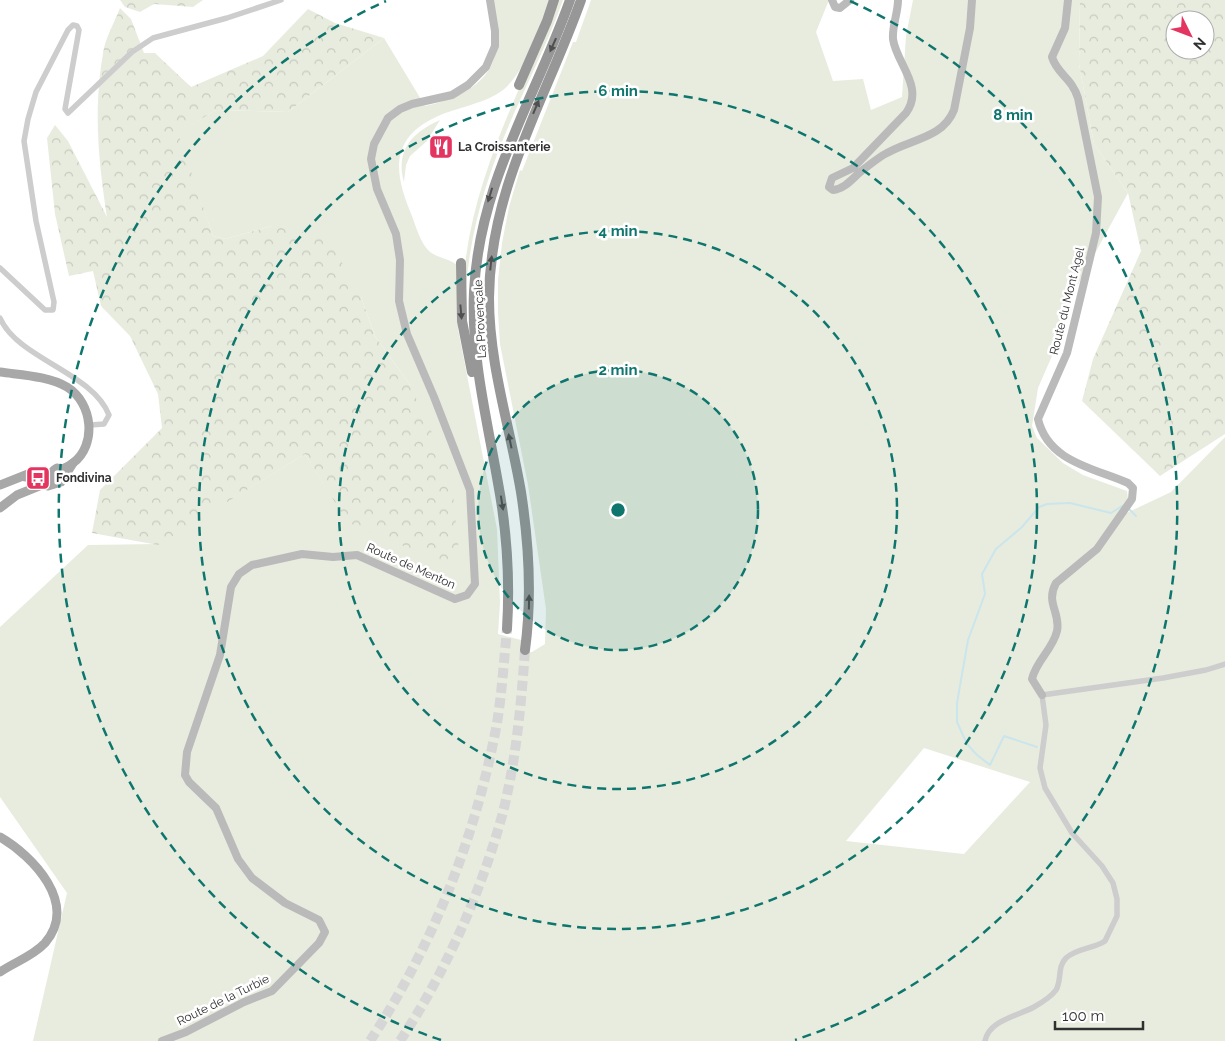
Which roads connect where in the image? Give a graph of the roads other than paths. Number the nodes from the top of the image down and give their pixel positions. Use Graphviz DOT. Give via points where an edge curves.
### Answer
graph roads {
  1 [pos="281,0"];
  2 [pos="490,0"];
  3 [pos="554,0"];
  4 [pos="570,0"];
  5 [pos="581,0"];
  6 [pos="832,0"];
  7 [pos="850,0"];
  8 [pos="898,0"];
  9 [pos="972,0"];
  10 [pos="1068,0"];
  11 [pos="519,84"];
  12 [pos="461,264"];
  13 [pos="0,268"];
  14 [pos="0,318"];
  15 [pos="0,372"];
  16 [pos="88,424"];
  17 [pos="490,438"];
  18 [pos="74,463"];
  19 [pos="58,468"];
  20 [pos="64,478"];
  21 [pos="0,485"];
  22 [pos="42,485"];
  23 [pos="0,508"];
  24 [pos="507,629"];
  25 [pos="525,650"];
  26 [pos="1225,664"];
  27 [pos="1042,695"];
  28 [pos="0,837"];
  29 [pos="324,928"];
  30 [pos="0,972"];
  31 [pos="162,1041"];
  32 [pos="985,1041"];
  1 -- 13 [label="street" via="153,38 132,52 68,113 64,109 79,30 73,26 68,30 36,92 24,141 53,310 45,310"];
  2 -- 29 [label="main road, Route de Menton" via="495,46 486,67 452,95 412,104 388,118 374,144 371,159 377,190 396,234 400,260 399,301 407,334 470,490 475,584 467,595 455,599 357,554 333,557 302,554 245,568 229,592 220,655 184,762 186,777 216,808 234,851 247,872 279,899 319,920"];
  3 -- 11 [label="highway"];
  4 -- 17 [label="highway, La Provençale, one-way" via="504,157 487,205 479,243 474,329"];
  25 -- 5 [label="highway, La Provençale, one-way" via="529,596 527,546 520,492 493,356 490,270 498,215 510,173"];
  6 -- 7 [label="main road" via="834,7 840,8"];
  8 -- 9 [label="main road" via="893,38 909,76 912,102 906,113 854,168 832,178 829,187 833,190 840,190 888,152 936,132 950,120 970,28"];
  10 -- 27 [label="main road, Route du Mont Agel" via="1065,28 1052,57 1074,86 1078,98 1098,197 1098,213 1067,353 1038,419 1045,435 1068,460 1128,483 1133,488 1132,499 1089,558 1052,589 1057,633 1032,679"];
  12 -- 17 [label="highway, one-way" via="463,326 475,387"];
  14 -- 16 [label="street" via="13,335 94,393 109,416 104,424"];
  15 -- 16 [label="main road" via="59,383 69,388 84,406"];
  16 -- 18 [label="main road" via="84,448"];
  16 -- 19 [label="main road" via="82,443"];
  17 -- 24 [label="highway, La Provençale, one-way" via="505,529"];
  18 -- 19 [label="main road"];
  18 -- 20 [label="main road"];
  19 -- 20 [label="main road"];
  19 -- 21 [label="main road"];
  19 -- 22 [label="main road" via="54,480"];
  20 -- 22 [label="main road" via="57,485"];
  22 -- 23 [label="main road" via="17,495"];
  26 -- 27 [label="street" via="1163,678"];
  27 -- 32 [label="street" via="1046,725 1040,768 1045,788 1072,833 1102,866 1113,884 1117,916 1105,941 1064,960 1052,995 991,1028"];
  28 -- 30 [label="main road" via="28,858 48,881 56,904 55,923 50,936 36,951"];
  29 -- 31 [label="main road, Route de la Turbie" via="324,936 319,943 276,988"];
}
